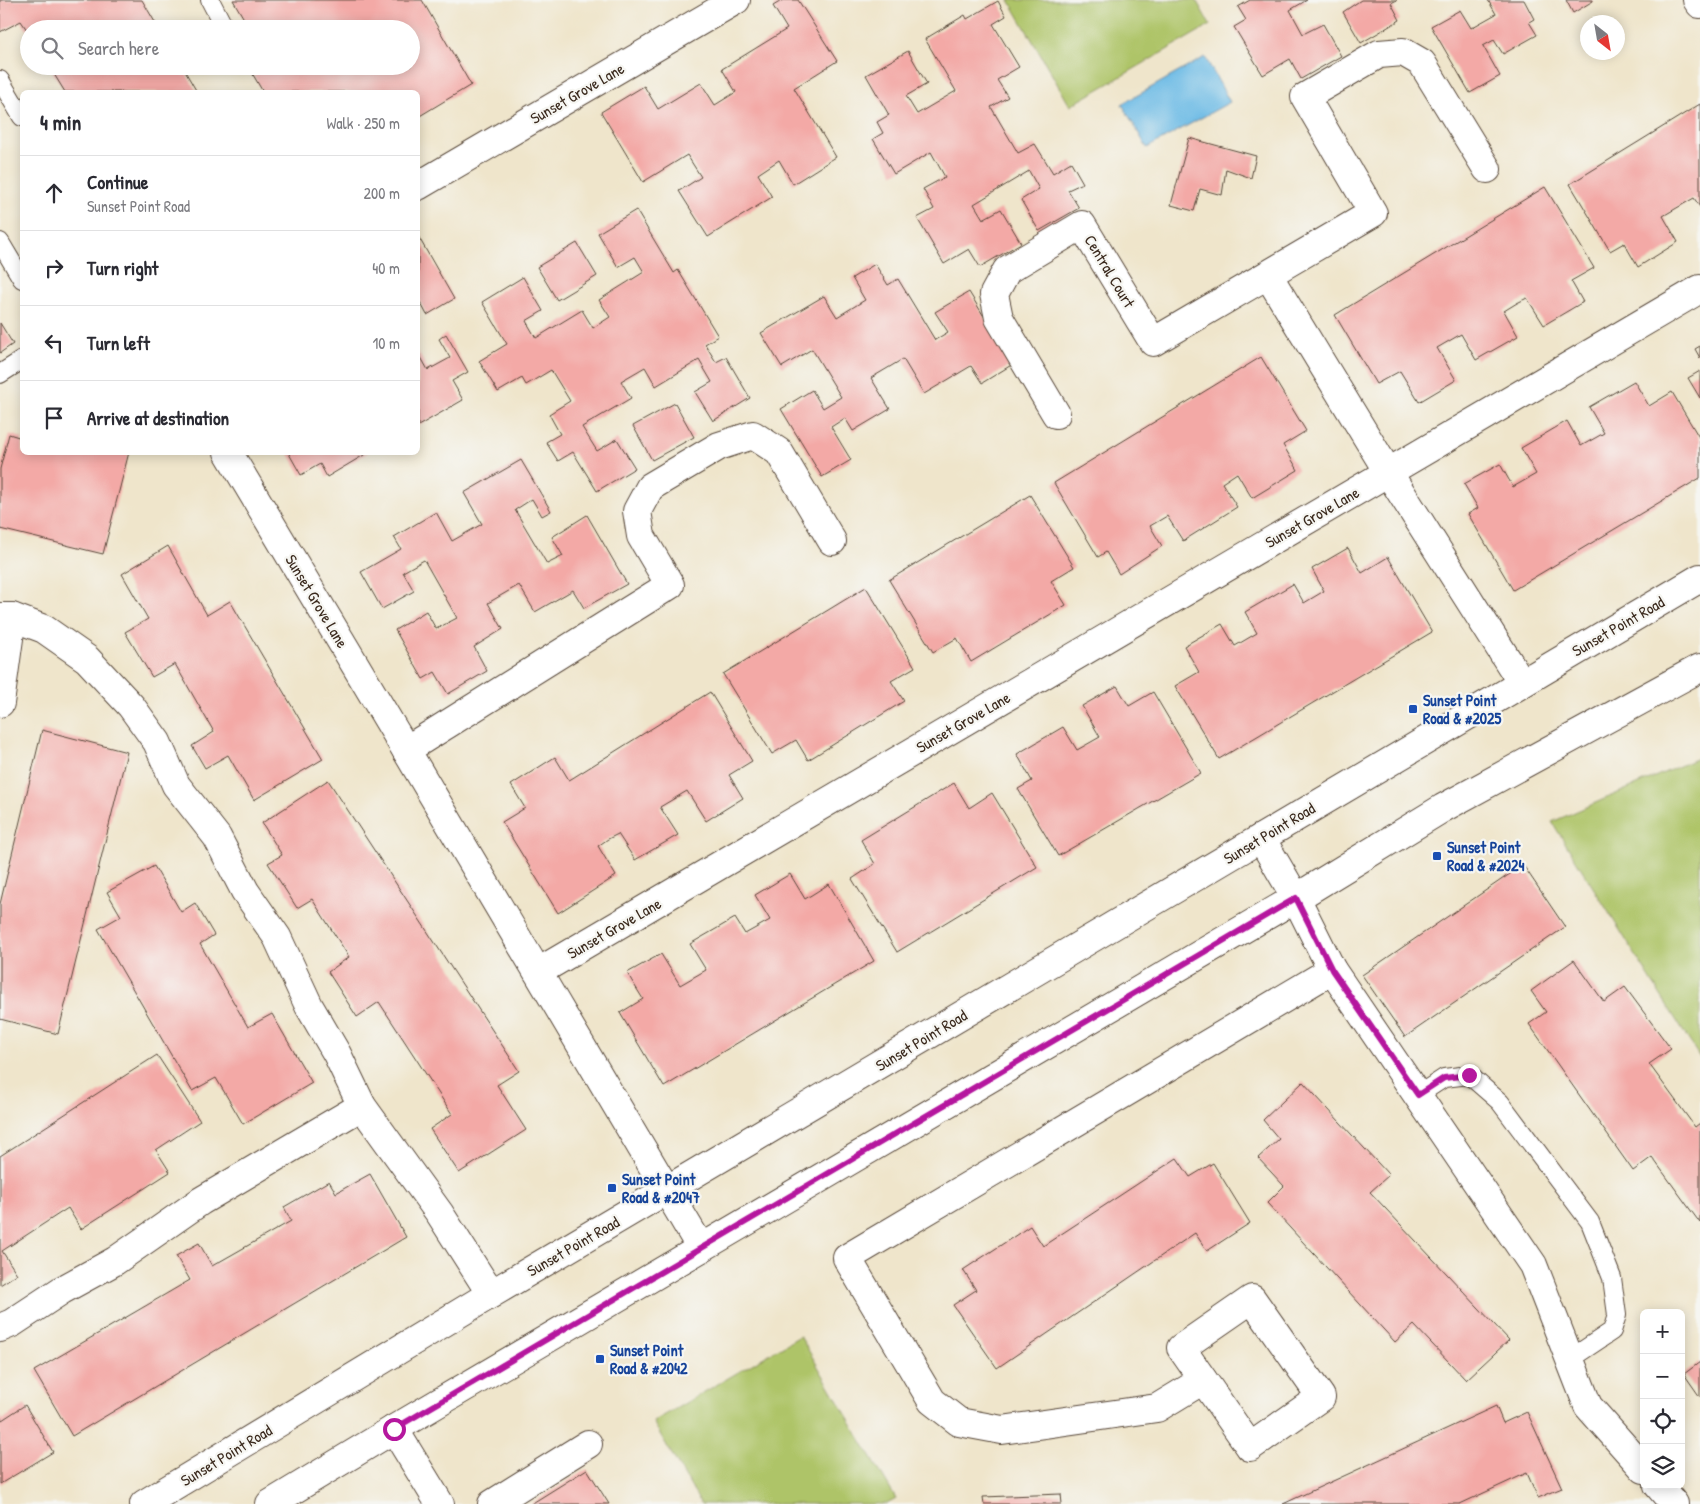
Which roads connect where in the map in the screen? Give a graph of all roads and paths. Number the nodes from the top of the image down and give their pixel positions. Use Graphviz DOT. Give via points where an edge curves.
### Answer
graph roads {
  1 [pos="210,0"];
  2 [pos="736,0"];
  3 [pos="1698,0"];
  4 [pos="1700,4"];
  5 [pos="220,20"];
  6 [pos="0,80"];
  7 [pos="20,114"];
  8 [pos="1487,169"];
  9 [pos="420,185"];
  10 [pos="0,242"];
  11 [pos="1268,275"];
  12 [pos="20,276"];
  13 [pos="1700,289"];
  14 [pos="20,361"];
  15 [pos="0,374"];
  16 [pos="1056,414"];
  17 [pos="230,455"];
  18 [pos="1388,472"];
  19 [pos="832,542"];
  20 [pos="1700,578"];
  21 [pos="6,617"];
  22 [pos="1700,668"];
  23 [pos="1522,683"];
  24 [pos="0,703"];
  25 [pos="406,750"];
  26 [pos="1260,838"];
  27 [pos="1296,898"];
  28 [pos="1332,970"];
  29 [pos="538,972"];
  30 [pos="1418,1095"];
  31 [pos="362,1106"];
  32 [pos="667,1191"];
  33 [pos="701,1248"];
  34 [pos="491,1294"];
  35 [pos="0,1328"];
  36 [pos="1570,1359"];
  37 [pos="1203,1380"];
  38 [pos="394,1429"];
  39 [pos="588,1444"];
  40 [pos="1640,1464"];
  41 [pos="1661,1489"];
  42 [pos="144,1504"];
  43 [pos="270,1504"];
  44 [pos="440,1504"];
  45 [pos="492,1504"];
  46 [pos="1674,1504"];
  1 -- 5 [label="lane"];
  2 -- 9 [label="street, Sunset Grove Lane"];
  3 -- 4 [label="street"];
  6 -- 7 [label="lane"];
  8 -- 11 [label="street, Central Court" via="1422,62 1403,52 1379,54 1305,98 1373,213"];
  10 -- 12 [label="lane"];
  11 -- 16 [label="street, Central Court" via="1153,342 1082,224 1007,270 994,294 999,318"];
  11 -- 18 [label="street"];
  13 -- 18 [label="street, Sunset Grove Lane"];
  14 -- 15 [label="lane"];
  17 -- 25 [label="street, Sunset Grove Lane"];
  18 -- 23 [label="street"];
  18 -- 29 [label="street, Sunset Grove Lane"];
  19 -- 25 [label="street" via="779,452 753,435 719,446 650,487 637,511 641,536 670,585"];
  20 -- 23 [label="street, Sunset Point Road"];
  21 -- 24 [label="street"];
  21 -- 31 [label="street" via="44,629 87,659 131,706 156,742 176,785 217,837 245,892 277,937"];
  22 -- 27 [label="street" via="1443,808"];
  23 -- 26 [label="street, Sunset Point Road"];
  25 -- 29 [label="street, Sunset Grove Lane"];
  26 -- 27 [label="street"];
  26 -- 32 [label="street, Sunset Point Road"];
  27 -- 28 [label="street"];
  27 -- 33 [label="street"];
  28 -- 30 [label="street"];
  28 -- 37 [label="street" via="847,1258 932,1401 959,1422 1002,1430 1157,1408"];
  29 -- 32 [label="street, Sunset Grove Lane"];
  30 -- 36 [label="street" via="1533,1265"];
  30 -- 36 [label="lane" via="1444,1078 1469,1075 1500,1102 1590,1222 1612,1278 1617,1315 1612,1331"];
  31 -- 34 [label="street" via="440,1214"];
  31 -- 35 [label="street" via="201,1201 115,1261"];
  32 -- 33 [label="street, Sunset Grove Lane"];
  32 -- 34 [label="street, Sunset Point Road"];
  33 -- 38 [label="street"];
  34 -- 42 [label="street, Sunset Point Road"];
  36 -- 40 [label="street" via="1588,1406"];
  37 -- 37 [label="street" via="1250,1447 1321,1397 1252,1299 1181,1348"];
  38 -- 43 [label="street"];
  38 -- 44 [label="street"];
  39 -- 45 [label="street"];
  41 -- 46 [label="street"];
}
